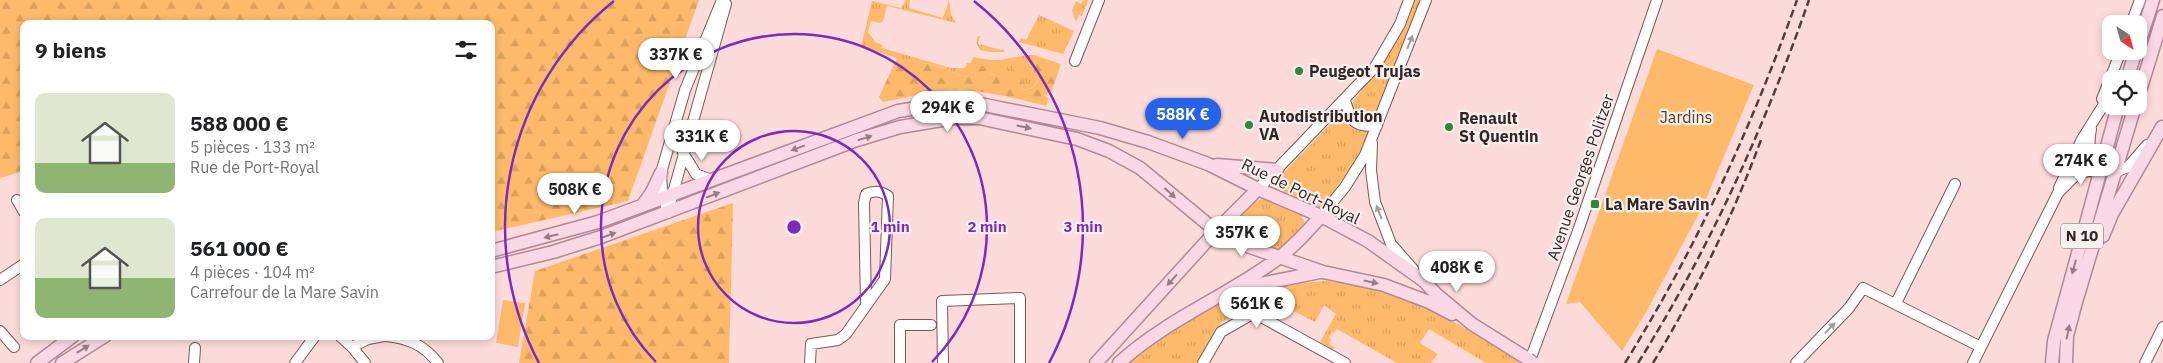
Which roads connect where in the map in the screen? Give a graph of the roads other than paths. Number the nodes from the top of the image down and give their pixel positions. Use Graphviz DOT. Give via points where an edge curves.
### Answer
graph roads {
  1 [pos="722,0"];
  2 [pos="727,0"];
  3 [pos="1099,0"];
  4 [pos="1409,0"];
  5 [pos="1426,0"];
  6 [pos="1658,0"];
  7 [pos="2140,0"];
  8 [pos="2153,0"];
  9 [pos="2134,15"];
  10 [pos="2148,15"];
  11 [pos="2163,16"];
  12 [pos="2161,29"];
  13 [pos="2148,42"];
  14 [pos="1075,61"];
  15 [pos="2147,70"];
  16 [pos="1345,100"];
  17 [pos="2102,107"];
  18 [pos="2115,115"];
  19 [pos="2132,115"];
  20 [pos="1377,126"];
  21 [pos="2091,126"];
  22 [pos="2162,126"];
  23 [pos="1373,136"];
  24 [pos="683,153"];
  25 [pos="1208,164"];
  26 [pos="2100,169"];
  27 [pos="1277,170"];
  28 [pos="2115,172"];
  29 [pos="661,173"];
  30 [pos="712,180"];
  31 [pos="1955,184"];
  32 [pos="1258,189"];
  33 [pos="2058,194"];
  34 [pos="668,196"];
  35 [pos="17,200"];
  36 [pos="20,205"];
  37 [pos="642,206"];
  38 [pos="668,213"];
  39 [pos="1321,216"];
  40 [pos="1216,231"];
  41 [pos="495,250"];
  42 [pos="1279,257"];
  43 [pos="495,266"];
  44 [pos="20,269"];
  45 [pos="1323,272"];
  46 [pos="0,280"];
  47 [pos="1424,281"];
  48 [pos="1225,291"];
  49 [pos="2076,302"];
  50 [pos="1896,303"];
  51 [pos="866,305"];
  52 [pos="1472,324"];
  53 [pos="931,325"];
  54 [pos="0,331"];
  55 [pos="2162,332"];
  56 [pos="68,340"];
  57 [pos="99,340"];
  58 [pos="312,340"];
  59 [pos="344,340"];
  60 [pos="366,340"];
  61 [pos="407,340"];
  62 [pos="14,347"];
  63 [pos="352,347"];
  64 [pos="1981,347"];
  65 [pos="195,348"];
  66 [pos="1530,362"];
  67 [pos="37,363"];
  68 [pos="62,363"];
  69 [pos="194,363"];
  70 [pos="295,363"];
  71 [pos="365,363"];
  72 [pos="438,363"];
  73 [pos="810,363"];
  74 [pos="900,363"];
  75 [pos="943,363"];
  76 [pos="1020,363"];
  77 [pos="1096,363"];
  78 [pos="1119,363"];
  79 [pos="1204,363"];
  80 [pos="1345,363"];
  81 [pos="1796,363"];
  82 [pos="1973,363"];
  83 [pos="2052,363"];
  84 [pos="2066,363"];
  85 [pos="2145,363"];
  1 -- 29 [label="street" via="685,90"];
  2 -- 24 [label="street"];
  3 -- 14 [label="street"];
  4 -- 16 [label="street" via="1400,24 1375,67"];
  20 -- 5 [label="street, one-way"];
  6 -- 66 [label="street, Avenue Georges Politzer"];
  7 -- 9 [label="street"];
  8 -- 10 [label="main road"];
  11 -- 12 [label="main road"];
  12 -- 13 [label="street"];
  12 -- 15 [label="main road"];
  16 -- 20 [label="street" via="1350,118 1356,123"];
  16 -- 27 [label="street"];
  17 -- 21 [label="street"];
  18 -- 26 [label="main road, N 10"];
  19 -- 28 [label="main road, N 10"];
  20 -- 23 [label="street"];
  21 -- 26 [label="street" via="2090,153"];
  21 -- 33 [label="street" via="2060,182"];
  22 -- 28 [label="street" via="2133,163"];
  22 -- 49 [label="main road" via="2112,214 2084,294"];
  23 -- 39 [label="street" via="1345,187"];
  47 -- 23 [label="street, one-way" via="1391,244 1375,202"];
  24 -- 30 [label="street" via="696,174"];
  24 -- 34 [label="street"];
  25 -- 27 [label="main road"];
  25 -- 30 [label="main road, Rue de Port-Royal, one-way" via="1100,128 980,104 950,103 898,111"];
  25 -- 32 [label="main road, Rue de Port-Royal"];
  26 -- 28 [label="street"];
  26 -- 33 [label="street" via="2078,173"];
  26 -- 83 [label="main road, N 10, one-way" via="2054,341"];
  27 -- 32 [label="street"];
  28 -- 49 [label="main road, N 10"];
  29 -- 34 [label="street"];
  29 -- 37 [label="main road"];
  30 -- 34 [label="main road, Rue de Port-Royal"];
  31 -- 50 [label="street"];
  32 -- 39 [label="main road, Rue de Port-Royal"];
  32 -- 40 [label="main road"];
  33 -- 64 [label="street"];
  34 -- 37 [label="main road, Rue de Port-Royal"];
  34 -- 38 [label="street"];
  35 -- 36 [label="street"];
  37 -- 41 [label="main road, Rue de Port-Royal, one-way" via="562,233"];
  38 -- 40 [label="main road, Rue de Port-Royal, one-way" via="892,129 954,118 979,118 1078,139 1110,151 1140,168"];
  43 -- 38 [label="main road, Rue de Port-Royal, one-way" via="602,237"];
  39 -- 42 [label="main road"];
  39 -- 47 [label="main road, Rue de Port-Royal" via="1368,241"];
  40 -- 42 [label="main road, Rue de Port-Royal"];
  40 -- 77 [label="main road, one-way"];
  42 -- 45 [label="main road, Rue de Port-Royal"];
  42 -- 48 [label="main road"];
  44 -- 46 [label="street"];
  45 -- 48 [label="main road"];
  45 -- 52 [label="main road, Rue de Port-Royal, one-way" via="1384,285 1429,302"];
  47 -- 52 [label="main road, Rue de Port-Royal"];
  48 -- 78 [label="main road" via="1156,332"];
  84 -- 49 [label="main road, N 10, one-way" via="2067,336"];
  50 -- 64 [label="street"];
  81 -- 50 [label="street, one-way" via="1849,308 1863,288"];
  51 -- 51 [label="street" via="885,279 888,196 873,191 866,194 864,203"];
  51 -- 73 [label="street" via="838,340 811,344"];
  52 -- 66 [label="main road, Rue de Port-Royal"];
  53 -- 74 [label="street" via="900,325"];
  54 -- 62 [label="street"];
  55 -- 85 [label="street"];
  56 -- 67 [label="main road"];
  68 -- 57 [label="main road, one-way"];
  58 -- 70 [label="street"];
  59 -- 63 [label="street"];
  60 -- 63 [label="street"];
  61 -- 72 [label="street" via="417,343"];
  63 -- 71 [label="street"];
  64 -- 82 [label="street"];
  65 -- 69 [label="street"];
  75 -- 76 [label="street" via="942,301 1020,298"];
  79 -- 80 [label="street" via="1221,332 1254,313"];
}
